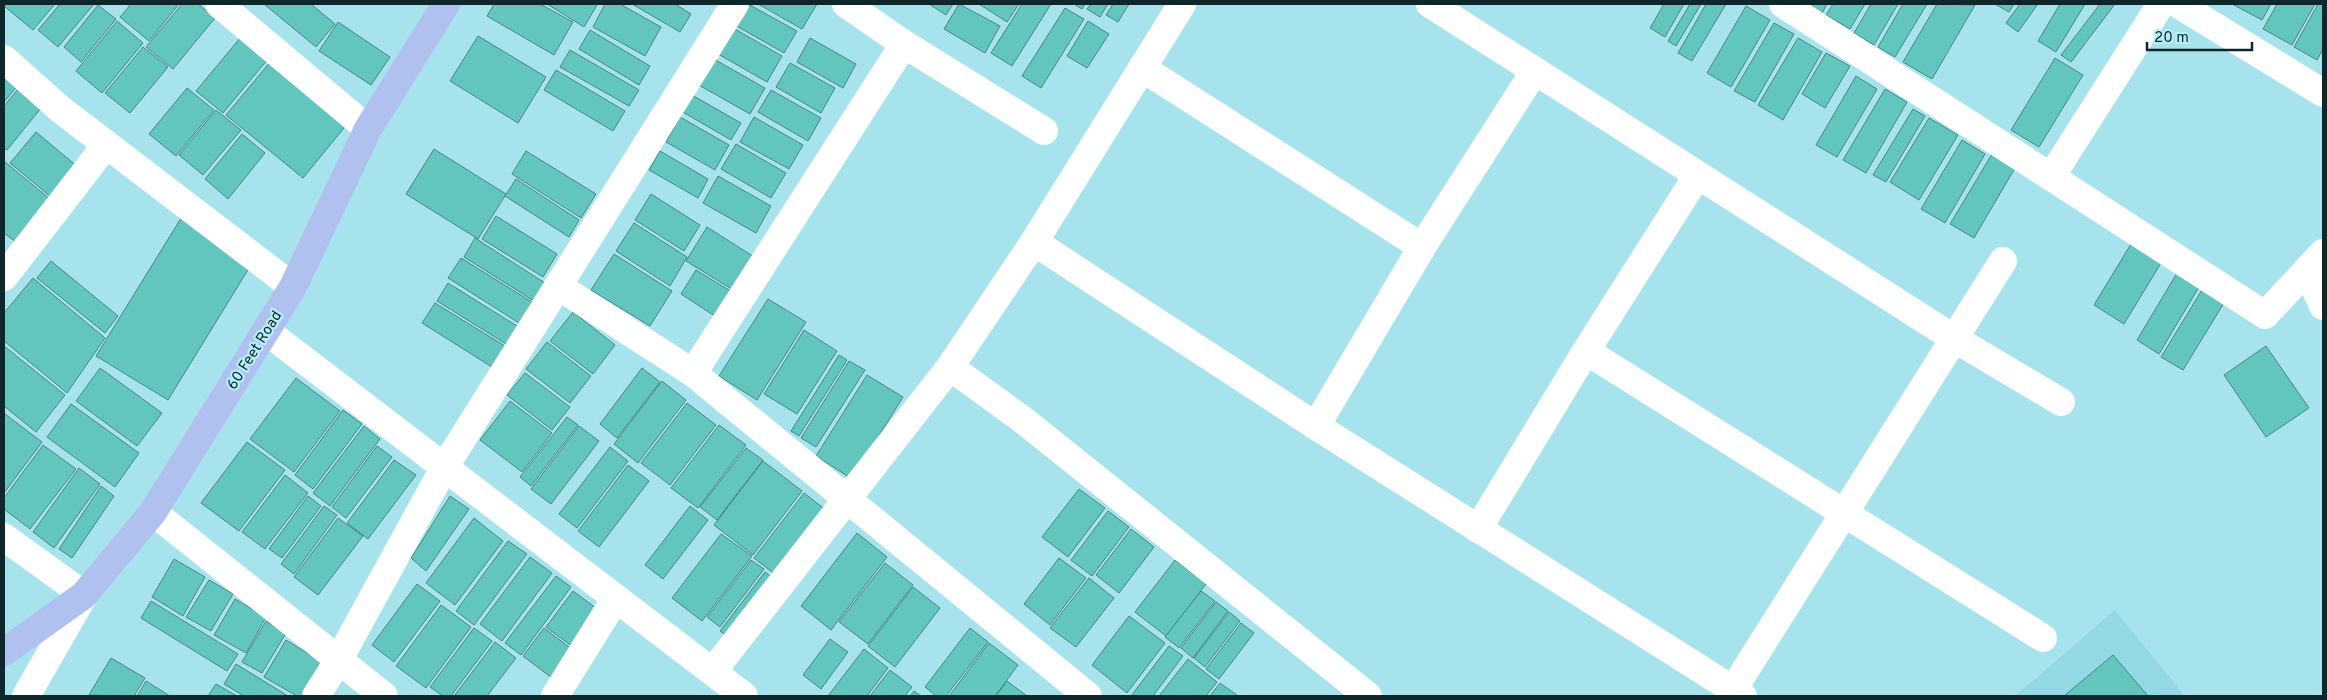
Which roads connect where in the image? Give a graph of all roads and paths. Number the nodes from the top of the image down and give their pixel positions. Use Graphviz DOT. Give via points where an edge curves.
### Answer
graph roads {
  1 [pos="219,4"];
  2 [pos="446,4"];
  3 [pos="735,4"];
  4 [pos="846,4"];
  5 [pos="1182,4"];
  6 [pos="1430,4"];
  7 [pos="1783,4"];
  8 [pos="2161,4"];
  9 [pos="2178,4"];
  10 [pos="904,44"];
  11 [pos="4,59"];
  12 [pos="1142,68"];
  13 [pos="1534,72"];
  14 [pos="2323,93"];
  15 [pos="368,128"];
  16 [pos="1044,131"];
  17 [pos="106,145"];
  18 [pos="1697,176"];
  19 [pos="2051,177"];
  20 [pos="1034,242"];
  21 [pos="1422,248"];
  22 [pos="2003,260"];
  23 [pos="2315,261"];
  24 [pos="4,277"];
  25 [pos="558,286"];
  26 [pos="293,287"];
  27 [pos="2323,306"];
  28 [pos="266,331"];
  29 [pos="1955,339"];
  30 [pos="1586,351"];
  31 [pos="950,367"];
  32 [pos="693,374"];
  33 [pos="2061,402"];
  34 [pos="1316,426"];
  35 [pos="444,468"];
  36 [pos="846,501"];
  37 [pos="153,512"];
  38 [pos="1844,513"];
  39 [pos="1478,529"];
  40 [pos="4,537"];
  41 [pos="84,595"];
  42 [pos="616,598"];
  43 [pos="2043,638"];
  44 [pos="4,652"];
  45 [pos="338,661"];
  46 [pos="713,671"];
  47 [pos="1735,694"];
  48 [pos="26,696"];
  49 [pos="316,696"];
  50 [pos="384,696"];
  51 [pos="555,696"];
  52 [pos="744,696"];
  53 [pos="1088,696"];
  54 [pos="1368,696"];
  1 -- 15 [label="street"];
  2 -- 15 [label="main road, 60 Feet Road"];
  3 -- 25 [label="street"];
  4 -- 10 [label="street"];
  5 -- 12 [label="street"];
  6 -- 13 [label="street"];
  7 -- 19 [label="street"];
  8 -- 19 [label="street"];
  9 -- 14 [label="street"];
  10 -- 16 [label="street"];
  10 -- 32 [label="street"];
  11 -- 17 [label="street"];
  12 -- 20 [label="street"];
  12 -- 21 [label="street"];
  13 -- 18 [label="street"];
  13 -- 21 [label="street"];
  15 -- 26 [label="main road, 60 Feet Road"];
  17 -- 24 [label="street"];
  17 -- 26 [label="street"];
  18 -- 29 [label="street"];
  18 -- 30 [label="street"];
  19 -- 23 [label="street" via="2265,314"];
  20 -- 31 [label="street"];
  20 -- 34 [label="street"];
  21 -- 34 [label="street"];
  22 -- 29 [label="street"];
  23 -- 27 [label="street"];
  25 -- 32 [label="street"];
  25 -- 35 [label="street"];
  26 -- 28 [label="main road, 60 Feet Road"];
  28 -- 35 [label="street"];
  28 -- 37 [label="main road, 60 Feet Road"];
  29 -- 33 [label="street"];
  29 -- 38 [label="street"];
  30 -- 38 [label="street"];
  30 -- 39 [label="street"];
  31 -- 36 [label="street"];
  31 -- 54 [label="street" via="1023,420"];
  32 -- 36 [label="street"];
  34 -- 39 [label="street"];
  35 -- 42 [label="street"];
  35 -- 45 [label="street"];
  36 -- 46 [label="street"];
  36 -- 53 [label="street"];
  37 -- 41 [label="main road, 60 Feet Road"];
  37 -- 45 [label="street"];
  38 -- 43 [label="street"];
  38 -- 47 [label="street"];
  39 -- 47 [label="street"];
  40 -- 41 [label="street"];
  41 -- 44 [label="main road, 60 Feet Road"];
  41 -- 48 [label="street"];
  42 -- 46 [label="street"];
  42 -- 51 [label="street"];
  45 -- 49 [label="street"];
  45 -- 50 [label="street"];
  46 -- 52 [label="street"];
}
